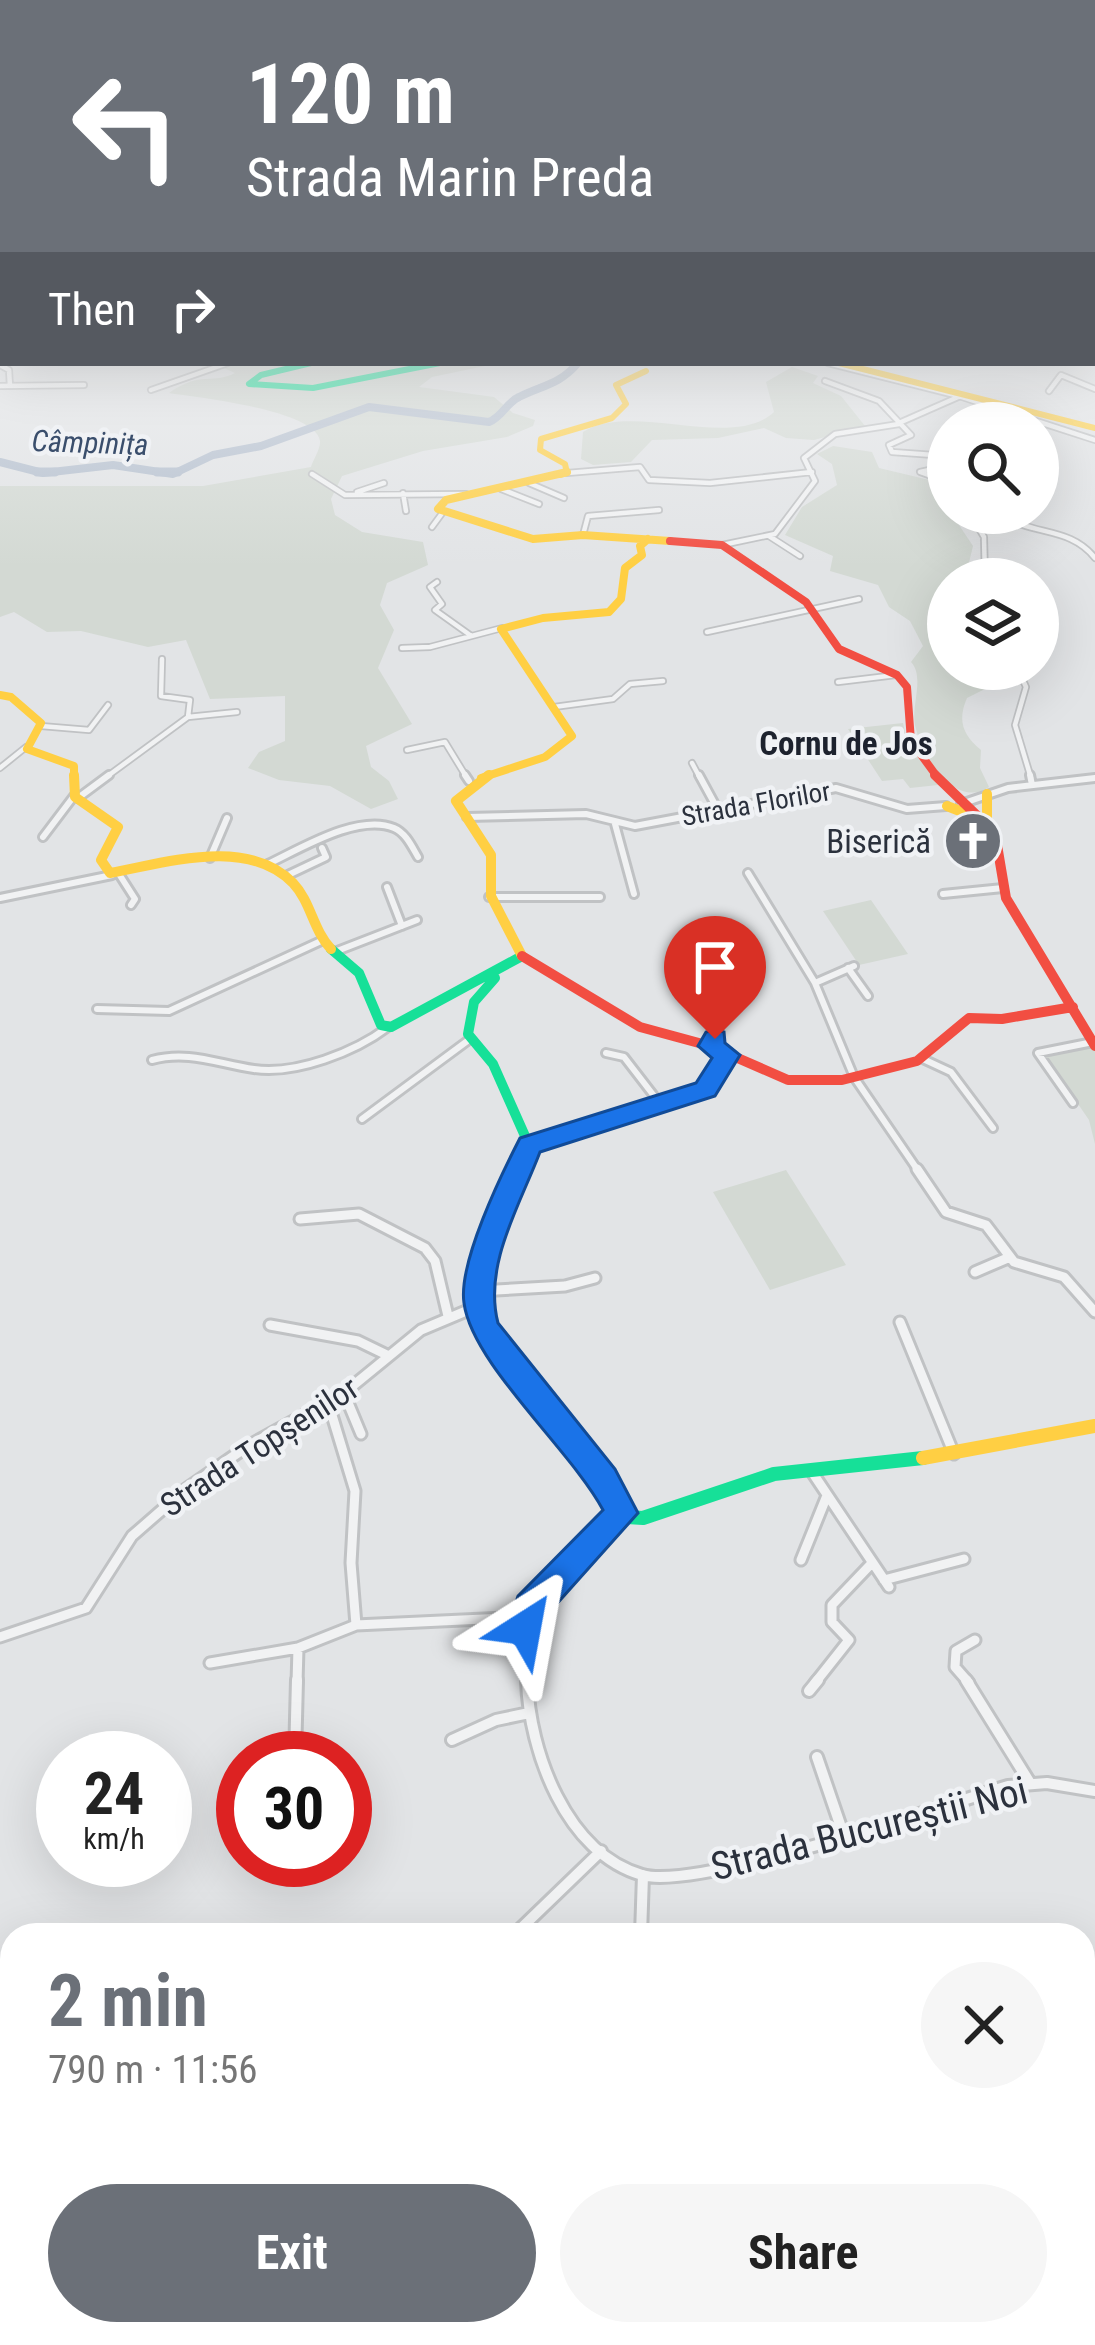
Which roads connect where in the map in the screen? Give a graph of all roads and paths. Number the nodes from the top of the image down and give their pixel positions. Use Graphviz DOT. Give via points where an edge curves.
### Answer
graph roads {
  1 [pos="2,366"];
  2 [pos="220,366"];
  3 [pos="298,366"];
  4 [pos="423,366"];
  5 [pos="840,366"];
  6 [pos="851,366"];
  7 [pos="861,366"];
  8 [pos="646,368"];
  9 [pos="59,373"];
  10 [pos="825,381"];
  11 [pos="84,385"];
  12 [pos="0,386"];
  13 [pos="10,386"];
  14 [pos="65,387"];
  15 [pos="1095,389"];
  16 [pos="152,390"];
  17 [pos="1049,392"];
  18 [pos="959,396"];
  19 [pos="978,402"];
  20 [pos="899,423"];
  21 [pos="1095,427"];
  22 [pos="1059,428"];
  23 [pos="1095,440"];
  24 [pos="897,454"];
  25 [pos="927,456"];
  26 [pos="891,464"];
  27 [pos="906,464"];
  28 [pos="812,472"];
  29 [pos="567,473"];
  30 [pos="312,475"];
  31 [pos="384,483"];
  32 [pos="529,483"];
  33 [pos="501,489"];
  34 [pos="403,493"];
  35 [pos="348,495"];
  36 [pos="473,495"];
  37 [pos="564,498"];
  38 [pos="539,504"];
  39 [pos="659,510"];
  40 [pos="406,511"];
  41 [pos="442,512"];
  42 [pos="432,527"];
  43 [pos="1059,530"];
  44 [pos="583,535"];
  45 [pos="769,536"];
  46 [pos="644,543"];
  47 [pos="722,545"];
  48 [pos="800,556"];
  49 [pos="1095,558"];
  50 [pos="437,582"];
  51 [pos="859,599"];
  52 [pos="813,609"];
  53 [pos="502,628"];
  54 [pos="707,632"];
  55 [pos="470,636"];
  56 [pos="402,648"];
  57 [pos="162,659"];
  58 [pos="897,675"];
  59 [pos="663,681"];
  60 [pos="838,682"];
  61 [pos="1025,690"];
  62 [pos="0,695"];
  63 [pos="108,705"];
  64 [pos="554,706"];
  65 [pos="237,712"];
  66 [pos="188,717"];
  67 [pos="41,726"];
  68 [pos="26,747"];
  69 [pos="407,750"];
  70 [pos="692,763"];
  71 [pos="0,768"];
  72 [pos="1095,778"];
  73 [pos="469,781"];
  74 [pos="1032,785"];
  75 [pos="987,794"];
  76 [pos="75,797"];
  77 [pos="964,804"];
  78 [pos="947,806"];
  79 [pos="718,810"];
  80 [pos="227,818"];
  81 [pos="466,818"];
  82 [pos="615,824"];
  83 [pos="987,824"];
  84 [pos="43,837"];
  85 [pos="322,848"];
  86 [pos="418,857"];
  87 [pos="210,858"];
  88 [pos="268,864"];
  89 [pos="748,873"];
  90 [pos="116,874"];
  91 [pos="288,875"];
  92 [pos="387,887"];
  93 [pos="1003,888"];
  94 [pos="0,894"];
  95 [pos="634,894"];
  96 [pos="943,894"];
  97 [pos="489,897"];
  98 [pos="599,897"];
  99 [pos="131,905"];
  100 [pos="417,920"];
  101 [pos="402,926"];
  102 [pos="708,930"];
  103 [pos="321,941"];
  104 [pos="337,951"];
  105 [pos="522,956"];
  106 [pos="495,978"];
  107 [pos="815,983"];
  108 [pos="868,995"];
  109 [pos="98,1009"];
  110 [pos="1076,1011"];
  111 [pos="1095,1013"];
  112 [pos="388,1027"];
  113 [pos="470,1039"];
  114 [pos="1094,1044"];
  115 [pos="710,1046"];
  116 [pos="606,1053"];
  117 [pos="727,1055"];
  118 [pos="923,1058"];
  119 [pos="152,1060"];
  120 [pos="854,1077"];
  121 [pos="1073,1102"];
  122 [pos="661,1105"];
  123 [pos="362,1119"];
  124 [pos="993,1128"];
  125 [pos="530,1145"];
  126 [pos="300,1220"];
  127 [pos="1010,1257"];
  128 [pos="975,1272"];
  129 [pos="595,1278"];
  130 [pos="478,1298"];
  131 [pos="1095,1312"];
  132 [pos="448,1316"];
  133 [pos="900,1322"];
  134 [pos="270,1325"];
  135 [pos="389,1356"];
  136 [pos="344,1393"];
  137 [pos="328,1402"];
  138 [pos="1095,1426"];
  139 [pos="361,1434"];
  140 [pos="954,1455"];
  141 [pos="812,1470"];
  142 [pos="826,1498"];
  143 [pos="622,1513"];
  144 [pos="964,1559"];
  145 [pos="801,1561"];
  146 [pos="872,1563"];
  147 [pos="526,1617"];
  148 [pos="356,1625"];
  149 [pos="0,1637"];
  150 [pos="975,1640"];
  151 [pos="298,1648"];
  152 [pos="210,1663"];
  153 [pos="809,1690"];
  154 [pos="529,1713"];
  155 [pos="296,1731"];
  156 [pos="452,1740"];
  157 [pos="817,1757"];
  158 [pos="1030,1783"];
  159 [pos="1095,1791"];
  160 [pos="844,1836"];
  161 [pos="601,1851"];
  162 [pos="643,1875"];
  163 [pos="523,1923"];
  164 [pos="641,1923"];
  1 -- 13 [label="street"];
  2 -- 16 [label="street"];
  3 -- 4 [label="main road" via="249,384 302,387"];
  5 -- 18 [label="street"];
  6 -- 21 [label="main road"];
  7 -- 21 [label="main road"];
  8 -- 29 [label="main road" via="614,387 626,404 617,416 541,439 540,450"];
  9 -- 14 [label="street"];
  10 -- 20 [label="street" via="879,401"];
  11 -- 14 [label="street"];
  12 -- 13 [label="street"];
  13 -- 14 [label="street"];
  15 -- 17 [label="street" via="1061,375"];
  18 -- 19 [label="street"];
  18 -- 20 [label="street"];
  20 -- 24 [label="street" via="912,436 889,445"];
  20 -- 28 [label="street" via="835,434 804,458"];
  22 -- 23 [label="street"];
  24 -- 25 [label="street"];
  24 -- 26 [label="street"];
  24 -- 27 [label="street"];
  28 -- 29 [label="street" via="766,480 650,480 640,467"];
  28 -- 45 [label="street" via="811,489"];
  29 -- 32 [label="main road"];
  30 -- 35 [label="street"];
  31 -- 35 [label="street"];
  32 -- 33 [label="main road"];
  32 -- 37 [label="street"];
  33 -- 36 [label="main road"];
  33 -- 38 [label="street"];
  34 -- 35 [label="street"];
  34 -- 36 [label="street"];
  34 -- 40 [label="street"];
  36 -- 41 [label="main road" via="442,502"];
  39 -- 44 [label="street" via="588,516"];
  41 -- 42 [label="street"];
  41 -- 44 [label="main road" via="529,539"];
  43 -- 49 [label="street"];
  44 -- 46 [label="main road"];
  45 -- 47 [label="street"];
  45 -- 48 [label="street"];
  46 -- 47 [label="main road"];
  46 -- 53 [label="main road" via="608,612"];
  47 -- 52 [label="main road"];
  50 -- 55 [label="street" via="430,587 442,604 436,610"];
  51 -- 52 [label="street"];
  52 -- 54 [label="street"];
  52 -- 58 [label="main road" via="838,649"];
  53 -- 55 [label="street"];
  53 -- 64 [label="main road"];
  55 -- 56 [label="street"];
  57 -- 66 [label="street" via="161,695 190,700"];
  58 -- 60 [label="street"];
  58 -- 77 [label="main road" via="907,687 911,741"];
  59 -- 64 [label="street" via="630,684 613,699"];
  61 -- 74 [label="street" via="1014,721"];
  62 -- 67 [label="main road"];
  63 -- 67 [label="street" via="88,730"];
  64 -- 73 [label="main road" via="570,728 569,744"];
  65 -- 66 [label="street"];
  66 -- 76 [label="street"];
  67 -- 68 [label="main road"];
  68 -- 71 [label="street"];
  68 -- 76 [label="main road" via="76,768"];
  69 -- 73 [label="street" via="445,742"];
  70 -- 79 [label="street"];
  72 -- 74 [label="street, Strada Florilor"];
  73 -- 81 [label="main road" via="456,801"];
  74 -- 75 [label="street, Strada Florilor"];
  75 -- 77 [label="street, Strada Florilor"];
  75 -- 83 [label="main road"];
  76 -- 84 [label="street"];
  76 -- 90 [label="main road" via="118,827 101,860"];
  77 -- 78 [label="street, Strada Florilor"];
  77 -- 83 [label="main road"];
  78 -- 79 [label="street, Strada Florilor" via="907,809 836,788"];
  78 -- 83 [label="main road"];
  79 -- 82 [label="street, Strada Florilor"];
  80 -- 87 [label="street"];
  81 -- 82 [label="street, Strada Florilor" via="586,814"];
  81 -- 97 [label="main road" via="491,855"];
  82 -- 95 [label="street"];
  83 -- 93 [label="main road" via="1001,847"];
  85 -- 91 [label="street" via="326,857"];
  86 -- 88 [label="street" via="390,827 329,836"];
  87 -- 88 [label="main road"];
  87 -- 90 [label="main road"];
  88 -- 91 [label="main road"];
  89 -- 107 [label="street"];
  90 -- 94 [label="street"];
  90 -- 99 [label="street" via="135,899"];
  91 -- 103 [label="main road"];
  92 -- 101 [label="street"];
  93 -- 96 [label="street"];
  93 -- 110 [label="main road"];
  97 -- 98 [label="street"];
  97 -- 105 [label="main road"];
  100 -- 101 [label="street"];
  101 -- 104 [label="street"];
  102 -- 115 [label="street" via="728,1006"];
  103 -- 104 [label="main road"];
  103 -- 109 [label="street" via="169,1011"];
  104 -- 112 [label="main road" via="359,973 376,1020"];
  105 -- 106 [label="main road"];
  105 -- 115 [label="main road" via="633,1023"];
  106 -- 112 [label="main road"];
  106 -- 113 [label="main road" via="474,1002"];
  107 -- 108 [label="street" via="851,967"];
  107 -- 120 [label="street"];
  110 -- 111 [label="main road"];
  110 -- 114 [label="main road"];
  110 -- 118 [label="main road" via="966,1019"];
  112 -- 119 [label="street" via="361,1048 267,1070 202,1056"];
  113 -- 123 [label="street"];
  113 -- 125 [label="main road" via="493,1064"];
  114 -- 121 [label="street" via="1038,1052"];
  115 -- 117 [label="main road"];
  116 -- 122 [label="street" via="624,1058"];
  117 -- 120 [label="main road" via="788,1080"];
  117 -- 122 [label="street" via="706,1089"];
  118 -- 120 [label="main road"];
  118 -- 124 [label="street" via="951,1072"];
  120 -- 127 [label="street" via="946,1213 986,1225"];
  122 -- 125 [label="street"];
  125 -- 130 [label="main road" via="483,1261"];
  126 -- 132 [label="street" via="359,1214 425,1248"];
  127 -- 128 [label="street"];
  127 -- 131 [label="street" via="1064,1277"];
  129 -- 130 [label="street, Strada Topșenilor"];
  130 -- 132 [label="street, Strada Topșenilor"];
  130 -- 143 [label="main road" via="490,1338"];
  132 -- 135 [label="street, Strada Topșenilor"];
  133 -- 140 [label="street"];
  134 -- 135 [label="street" via="358,1341"];
  135 -- 136 [label="street, Strada Topșenilor"];
  136 -- 137 [label="street, Strada Topșenilor"];
  136 -- 139 [label="street"];
  137 -- 148 [label="street" via="355,1491"];
  137 -- 149 [label="street, Strada Topșenilor" via="248,1446 145,1522 86,1608"];
  138 -- 140 [label="main road"];
  140 -- 141 [label="main road"];
  141 -- 142 [label="street"];
  141 -- 143 [label="main road" via="755,1479 643,1519"];
  142 -- 145 [label="street"];
  142 -- 146 [label="street"];
  143 -- 147 [label="street"];
  144 -- 146 [label="street" via="887,1584"];
  146 -- 153 [label="street" via="832,1604 832,1622 849,1640"];
  147 -- 148 [label="street"];
  147 -- 154 [label="street"];
  148 -- 151 [label="street"];
  150 -- 158 [label="street" via="956,1651 956,1666"];
  151 -- 152 [label="street"];
  151 -- 155 [label="street"];
  154 -- 156 [label="street"];
  154 -- 161 [label="street" via="547,1776 575,1828"];
  157 -- 160 [label="street"];
  158 -- 159 [label="street, Strada Bucureștii Noi"];
  158 -- 160 [label="street, Strada Bucureștii Noi"];
  160 -- 162 [label="street, Strada Bucureștii Noi" via="700,1873"];
  161 -- 162 [label="street"];
  161 -- 163 [label="street" via="568,1892"];
  162 -- 164 [label="street"];
}
